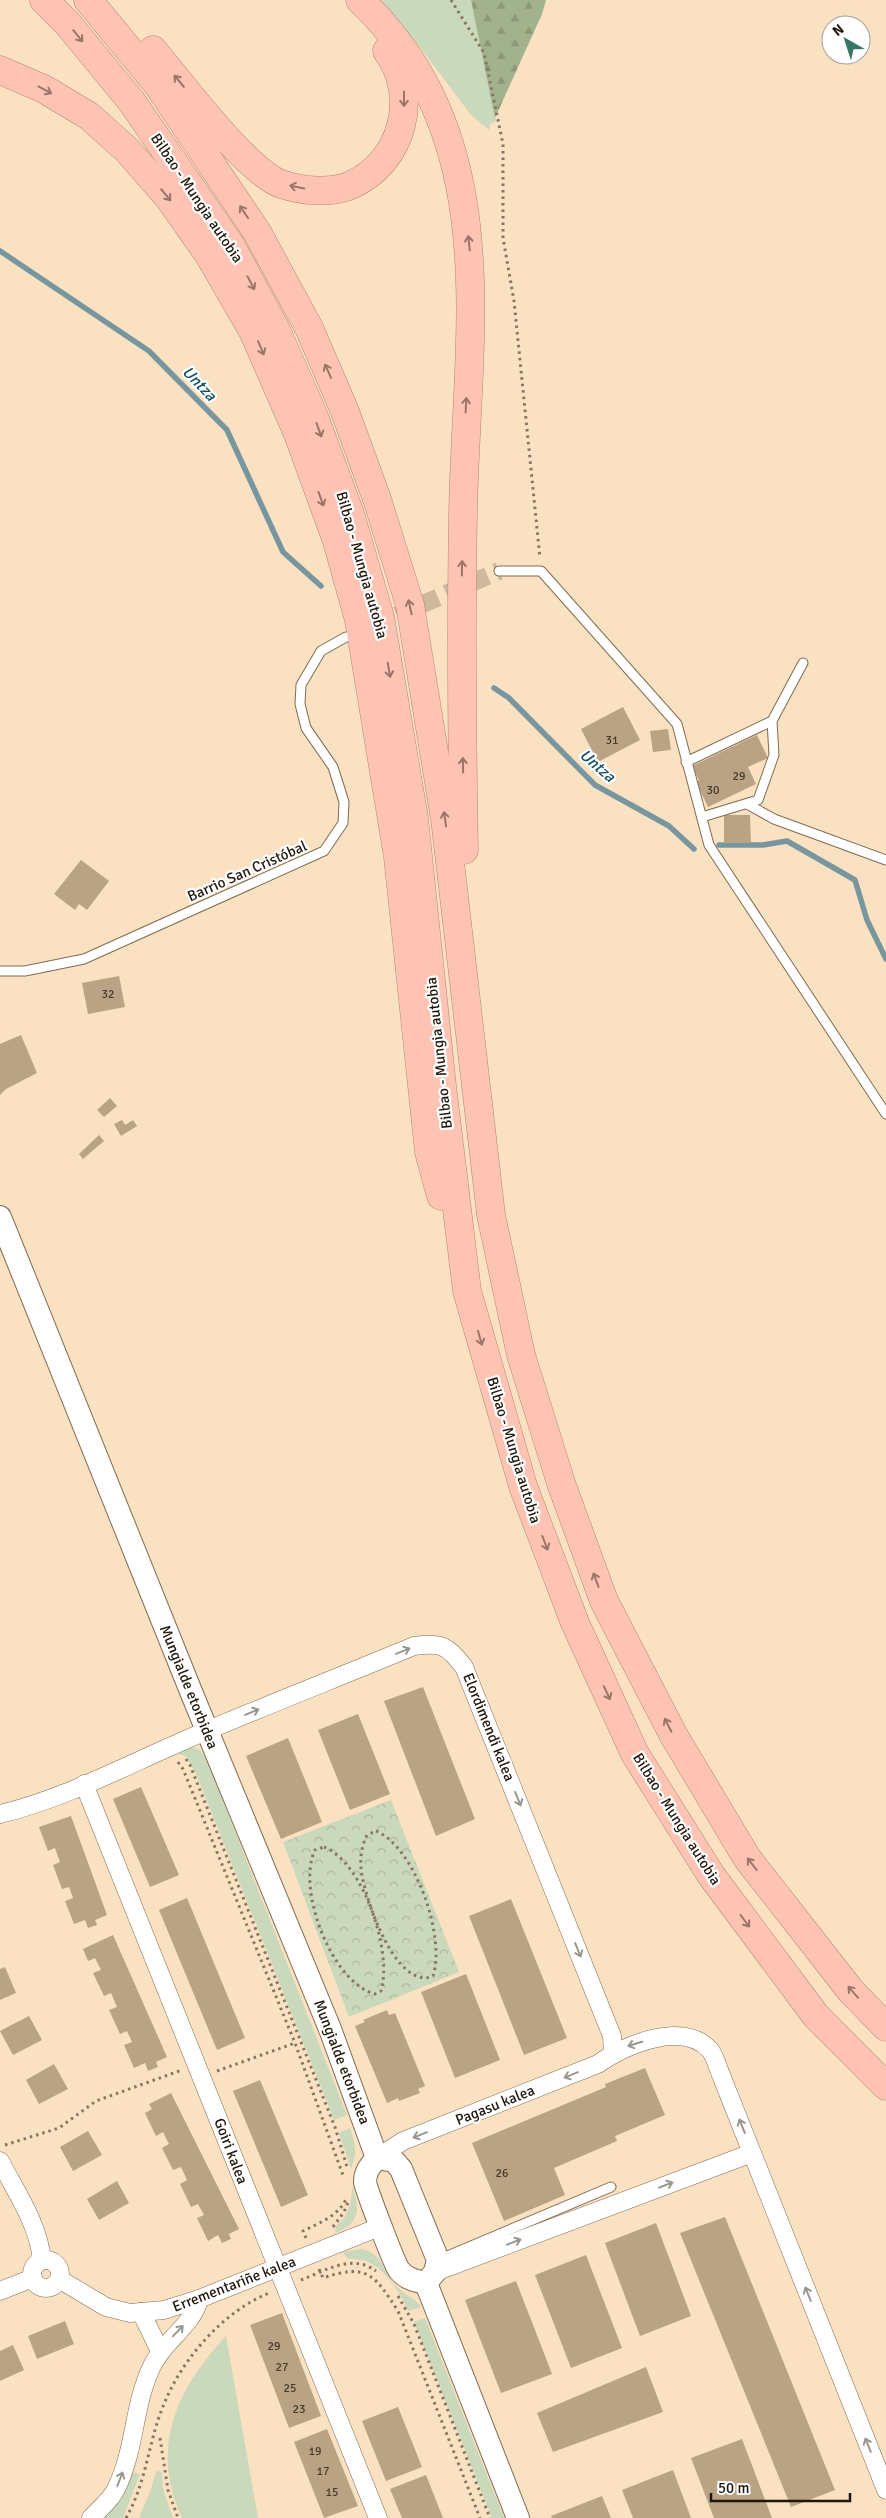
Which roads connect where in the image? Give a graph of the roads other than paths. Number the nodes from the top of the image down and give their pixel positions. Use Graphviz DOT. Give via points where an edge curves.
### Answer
graph roads {
  1 [pos="44,0"];
  2 [pos="89,0"];
  3 [pos="345,0"];
  4 [pos="360,0"];
  5 [pos="0,70"];
  6 [pos="500,571"];
  7 [pos="346,637"];
  8 [pos="803,664"];
  9 [pos="772,721"];
  10 [pos="686,762"];
  11 [pos="747,804"];
  12 [pos="702,818"];
  13 [pos="886,860"];
  14 [pos="0,971"];
  15 [pos="466,989"];
  16 [pos="886,1114"];
  17 [pos="0,1216"];
  18 [pos="467,1291"];
  19 [pos="207,1731"];
  20 [pos="84,1784"];
  21 [pos="0,1814"];
  22 [pos="886,2027"];
  23 [pos="613,2052"];
  24 [pos="886,2086"];
  25 [pos="752,2153"];
  26 [pos="377,2158"];
  27 [pos="0,2161"];
  28 [pos="611,2187"];
  29 [pos="382,2226"];
  30 [pos="42,2261"];
  31 [pos="277,2268"];
  32 [pos="433,2272"];
  33 [pos="34,2278"];
  34 [pos="59,2279"];
  35 [pos="0,2291"];
  36 [pos="199,2299"];
  37 [pos="141,2312"];
  38 [pos="160,2351"];
  39 [pos="886,2490"];
  40 [pos="91,2518"];
  41 [pos="378,2518"];
  42 [pos="518,2518"];
  1 -- 18 [label="highway, Bilbao - Mungia autobia, one-way" via="132,102 231,246 280,338 313,414 350,514 380,617 414,818"];
  3 -- 2 [label="highway, one-way" via="394,60 404,90 405,116 397,141 369,174 350,186 318,191 280,184 253,164 148,44 113,12"];
  15 -- 2 [label="highway, Bilbao - Mungia autobia, one-way" via="445,820 410,605 377,499 344,409 309,328 257,232 158,85"];
  15 -- 4 [label="highway, one-way" via="460,632 471,295 466,213 458,169 444,128 420,76 379,18"];
  5 -- 18 [label="highway, one-way" via="44,89 89,116 127,150 169,198 209,254 254,331 298,434 337,541 360,620 398,857 429,1152"];
  6 -- 10 [label="lane" via="542,571 677,724"];
  7 -- 14 [label="lane, Barrio San Cristóbal" via="321,652 301,685 300,704 306,728 333,767 344,802 343,823 324,851 84,959 25,971"];
  8 -- 9 [label="lane"];
  9 -- 10 [label="lane"];
  9 -- 11 [label="lane" via="774,755 758,800"];
  10 -- 12 [label="lane"];
  11 -- 12 [label="lane"];
  11 -- 13 [label="lane" via="774,819"];
  12 -- 16 [label="lane" via="709,844"];
  22 -- 15 [label="highway, Bilbao - Mungia autobia, one-way" via="852,1991 747,1858 674,1736 604,1601 561,1484 521,1354 491,1215"];
  17 -- 19 [label="street, Mungialde etorbidea"];
  18 -- 24 [label="highway, Bilbao - Mungia autobia, one-way" via="523,1486 575,1623 635,1754 711,1875 810,2008"];
  19 -- 20 [label="street, Elordimendi kalea"];
  19 -- 23 [label="street, Elordimendi kalea, one-way" via="414,1646 432,1644 453,1652 464,1667 612,2036"];
  19 -- 26 [label="street, Mungialde etorbidea" via="330,2029"];
  20 -- 21 [label="street, Elordimendi kalea" via="22,1809"];
  20 -- 31 [label="street, Goiri kalea"];
  25 -- 23 [label="street, Pagasu kalea, one-way" via="711,2051 696,2040 658,2037"];
  23 -- 26 [label="street, Pagasu kalea, one-way" via="598,2064 403,2142"];
  32 -- 25 [label="street, one-way"];
  39 -- 25 [label="street, Pagasu kalea, one-way"];
  26 -- 29 [label="street" via="367,2170 365,2182"];
  26 -- 32 [label="street" via="394,2161 401,2169"];
  27 -- 30 [label="street" via="28,2214 41,2246"];
  28 -- 32 [label="lane"];
  29 -- 31 [label="street, Errementariñe kalea"];
  29 -- 32 [label="street" via="399,2270 410,2279"];
  30 -- 33 [label="street" via="33,2270"];
  30 -- 34 [label="street" via="55,2263 60,2270"];
  31 -- 36 [label="street, Errementariñe kalea"];
  31 -- 41 [label="street, Goiri kalea"];
  32 -- 42 [label="street"];
  33 -- 34 [label="street" via="40,2286 48,2287"];
  33 -- 35 [label="street"];
  34 -- 37 [label="street, Errementariñe kalea" via="106,2307 130,2313"];
  36 -- 37 [label="street, Errementariñe kalea" via="164,2310"];
  38 -- 36 [label="street, one-way" via="196,2312"];
  37 -- 38 [label="street"];
  40 -- 38 [label="street, one-way" via="115,2491 128,2459 140,2398"];
}
